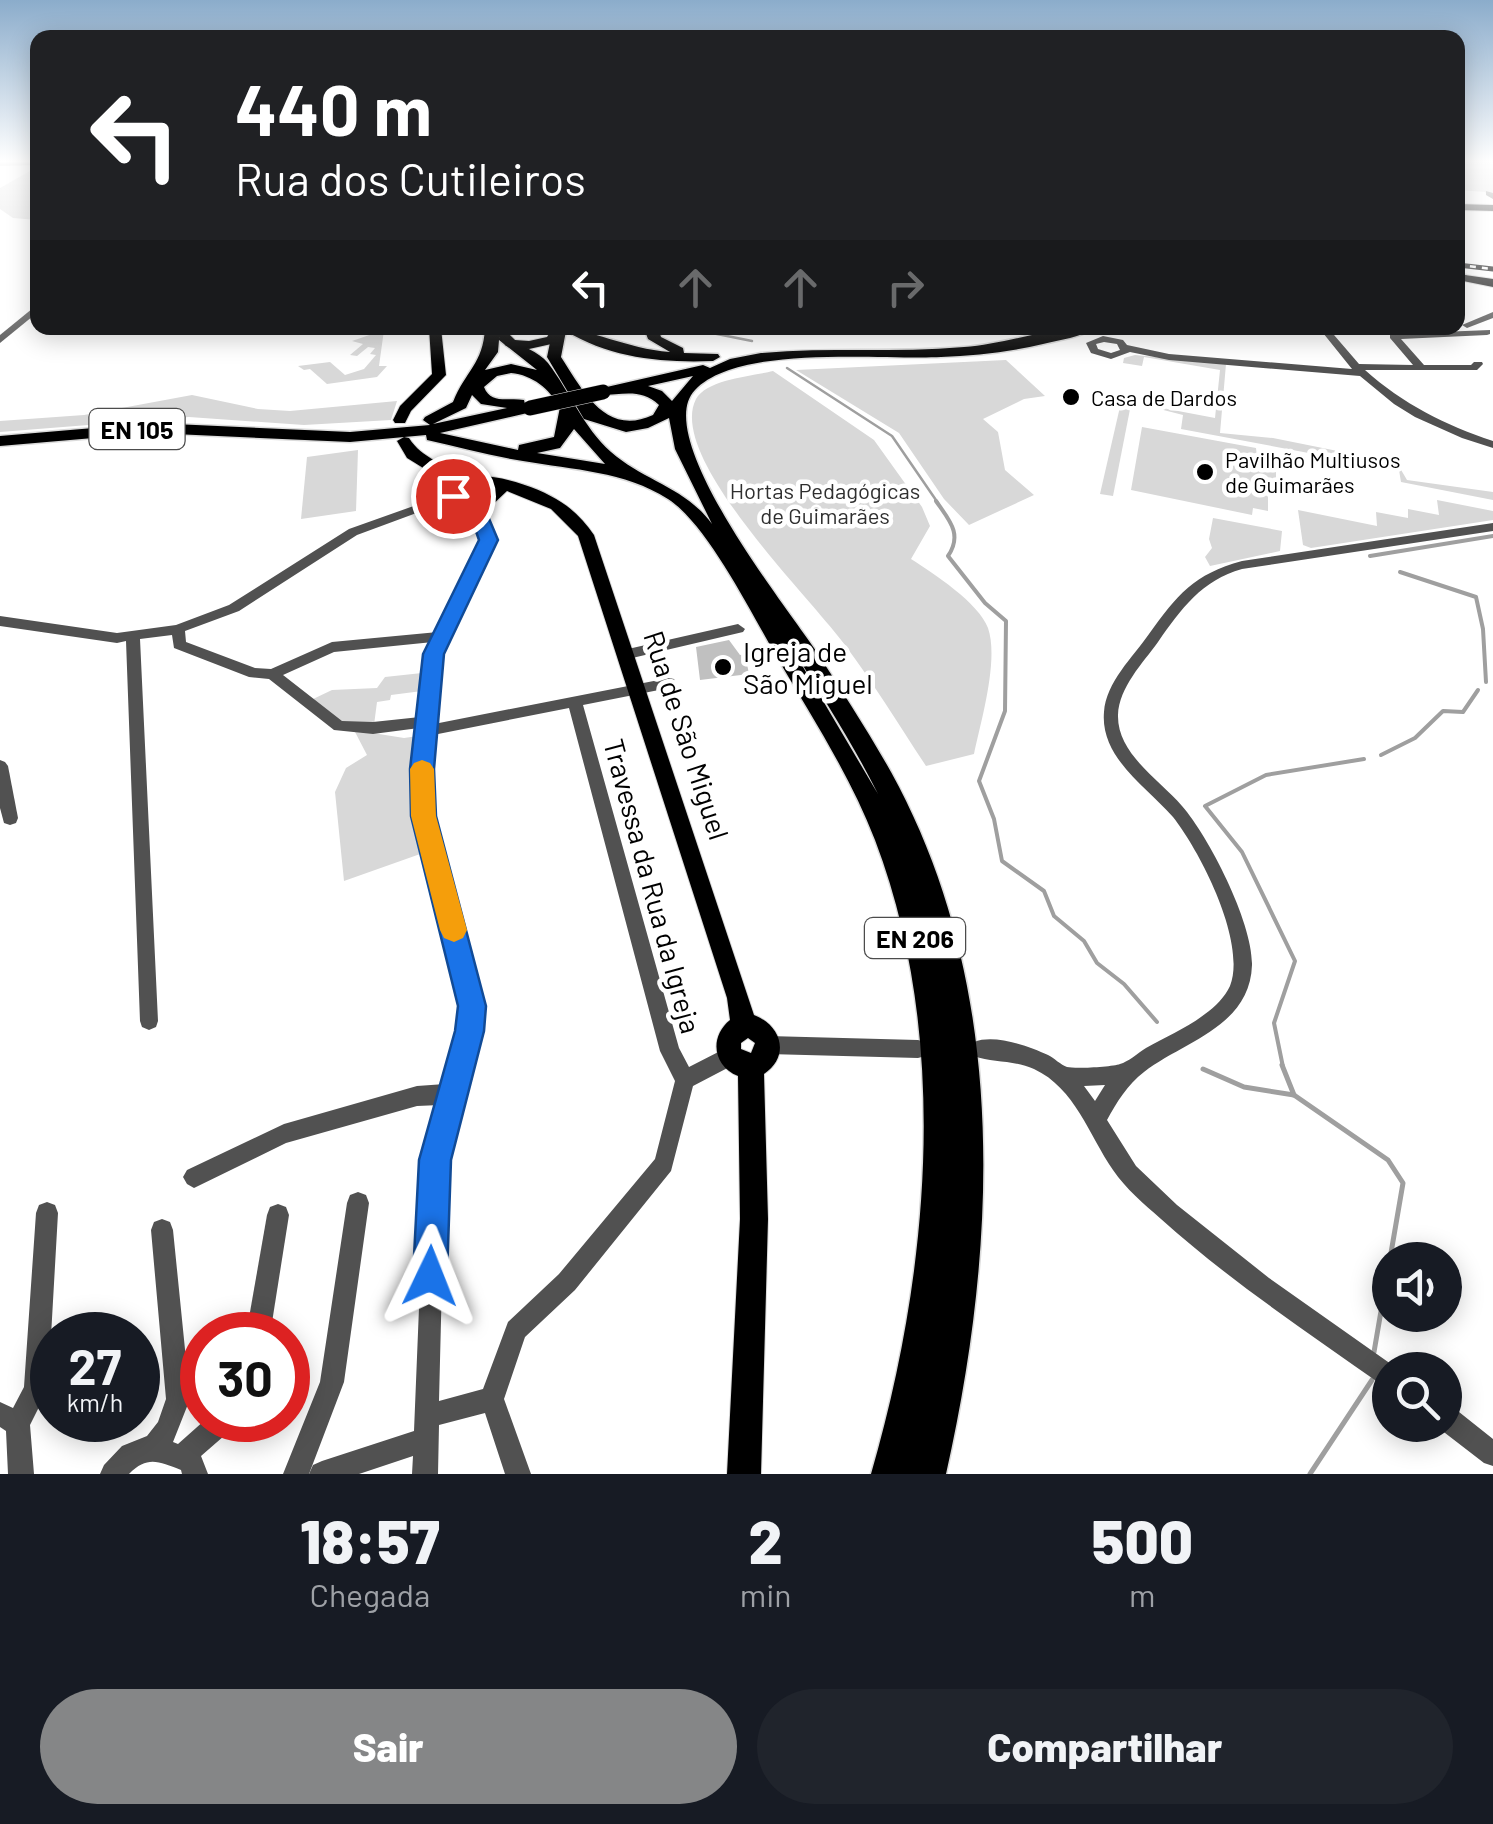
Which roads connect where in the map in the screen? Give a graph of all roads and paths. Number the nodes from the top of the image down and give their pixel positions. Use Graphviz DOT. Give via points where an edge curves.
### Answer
graph roads {
  1 [pos="1465,279"];
  2 [pos="1493,284"];
  3 [pos="30,312"];
  4 [pos="1493,315"];
  5 [pos="1465,322"];
  6 [pos="1465,324"];
  7 [pos="1490,333"];
  8 [pos="1465,334"];
  9 [pos="436,335"];
  10 [pos="496,335"];
  11 [pos="502,335"];
  12 [pos="504,335"];
  13 [pos="636,335"];
  14 [pos="656,335"];
  15 [pos="1036,335"];
  16 [pos="1065,335"];
  17 [pos="1329,335"];
  18 [pos="1426,335"];
  19 [pos="0,337"];
  20 [pos="575,348"];
  21 [pos="1125,350"];
  22 [pos="742,357"];
  23 [pos="1478,364"];
  24 [pos="1421,367"];
  25 [pos="1359,370"];
  26 [pos="601,390"];
  27 [pos="528,406"];
  28 [pos="575,406"];
  29 [pos="400,420"];
  30 [pos="372,433"];
  31 [pos="0,438"];
  32 [pos="404,441"];
  33 [pos="1493,445"];
  34 [pos="436,466"];
  35 [pos="480,478"];
  36 [pos="644,480"];
  37 [pos="498,491"];
  38 [pos="454,492"];
  39 [pos="476,506"];
  40 [pos="1493,527"];
  41 [pos="725,528"];
  42 [pos="0,621"];
  43 [pos="178,629"];
  44 [pos="738,629"];
  45 [pos="442,636"];
  46 [pos="133,638"];
  47 [pos="628,654"];
  48 [pos="272,674"];
  49 [pos="669,682"];
  50 [pos="638,690"];
  51 [pos="574,704"];
  52 [pos="426,727"];
  53 [pos="0,766"];
  54 [pos="10,818"];
  55 [pos="149,1021"];
  56 [pos="981,1049"];
  57 [pos="918,1050"];
  58 [pos="750,1056"];
  59 [pos="1126,1074"];
  60 [pos="1063,1077"];
  61 [pos="685,1080"];
  62 [pos="450,1094"];
  63 [pos="1095,1120"];
  64 [pos="194,1176"];
  65 [pos="358,1203"];
  66 [pos="48,1212"];
  67 [pos="278,1215"];
  68 [pos="162,1230"];
  69 [pos="262,1312"];
  70 [pos="1372,1363"];
  71 [pos="492,1399"];
  72 [pos="5,1418"];
  73 [pos="427,1428"];
  74 [pos="1462,1431"];
  75 [pos="206,1442"];
  76 [pos="154,1448"];
  77 [pos="1493,1454"];
  78 [pos="188,1466"];
  79 [pos="21,1474"];
  80 [pos="113,1474"];
  81 [pos="296,1474"];
  82 [pos="322,1474"];
  83 [pos="425,1474"];
  84 [pos="518,1474"];
  85 [pos="744,1474"];
  86 [pos="890,1474"];
  87 [pos="927,1474"];
  1 -- 2 [label="main road"];
  3 -- 19 [label="street"];
  4 -- 5 [label="street"];
  6 -- 7 [label="street"];
  7 -- 8 [label="street"];
  9 -- 29 [label="main road" via="439,375"];
  10 -- 30 [label="highway" via="453,412"];
  11 -- 20 [label="highway, EN 206" via="536,360"];
  12 -- 20 [label="main road" via="518,344 556,337"];
  13 -- 20 [label="highway"];
  14 -- 22 [label="highway" via="679,351"];
  15 -- 22 [label="highway, EN 105" via="979,346"];
  16 -- 22 [label="highway, EN 105" via="982,350"];
  17 -- 25 [label="street"];
  18 -- 24 [label="street" via="1394,336"];
  20 -- 22 [label="highway" via="600,343 671,356"];
  20 -- 26 [label="highway" via="619,352 634,362 630,375"];
  20 -- 27 [label="highway" via="538,375 512,369 487,375 476,386 489,402"];
  20 -- 28 [label="highway, EN 206"];
  21 -- 25 [label="street"];
  22 -- 26 [label="highway, EN 105"];
  22 -- 41 [label="highway" via="700,377 683,392 677,410 684,454"];
  23 -- 24 [label="street"];
  24 -- 25 [label="street"];
  25 -- 33 [label="street" via="1415,415"];
  26 -- 27 [label="highway, EN 105, bridge"];
  26 -- 28 [label="highway" via="648,390 667,409 654,421 623,426"];
  27 -- 28 [label="highway" via="500,424 498,440 523,449 556,442 568,432 563,412"];
  27 -- 30 [label="highway, EN 105" via="435,429"];
  28 -- 36 [label="highway, EN 206" via="606,456"];
  28 -- 41 [label="highway, EN 206" via="621,452 695,493"];
  30 -- 31 [label="highway, EN 105" via="312,438 152,428"];
  30 -- 36 [label="highway" via="450,438"];
  32 -- 34 [label="main road" via="412,454"];
  34 -- 35 [label="main road"];
  34 -- 38 [label="main road"];
  35 -- 37 [label="main road"];
  35 -- 38 [label="main road"];
  36 -- 86 [label="highway, EN 206" via="678,497 702,522 859,780 895,860 922,965 938,1092 936,1241 917,1372"];
  37 -- 39 [label="main road"];
  37 -- 47 [label="main road, Rua de São Miguel" via="530,493 563,506 586,535"];
  38 -- 39 [label="main road" via="462,505"];
  38 -- 43 [label="street" via="353,532 234,608"];
  39 -- 45 [label="street" via="487,546"];
  40 -- 59 [label="street" via="1242,565 1205,578 1172,611 1118,691 1111,710 1119,746 1187,823 1236,922 1243,968 1214,1021"];
  41 -- 87 [label="highway, EN 206" via="884,778 918,856 950,963 965,1089 967,1253 949,1393"];
  42 -- 46 [label="street"];
  43 -- 46 [label="street"];
  43 -- 48 [label="street" via="180,645"];
  44 -- 47 [label="street"];
  45 -- 48 [label="street" via="332,647"];
  45 -- 52 [label="street" via="431,664"];
  46 -- 55 [label="street"];
  47 -- 50 [label="main road, Rua de São Miguel"];
  48 -- 52 [label="street" via="339,726"];
  49 -- 50 [label="street"];
  50 -- 51 [label="street"];
  50 -- 58 [label="main road, Rua de São Miguel" via="739,998 744,1026 729,1038"];
  51 -- 52 [label="street"];
  51 -- 61 [label="street, Travessa da Rua da Igreja" via="670,1052"];
  52 -- 62 [label="street" via="424,816 472,1006"];
  53 -- 54 [label="street"];
  56 -- 60 [label="street" via="1040,1060"];
  57 -- 58 [label="street"];
  58 -- 61 [label="street"];
  58 -- 85 [label="main road, Rua de São Miguel" via="754,1223"];
  59 -- 60 [label="street"];
  59 -- 63 [label="street"];
  60 -- 63 [label="street"];
  61 -- 71 [label="street" via="664,1164 568,1282 516,1330"];
  62 -- 64 [label="street" via="417,1096 284,1134"];
  62 -- 73 [label="street" via="435,1160"];
  63 -- 70 [label="street" via="1136,1182 1232,1265"];
  65 -- 81 [label="street" via="332,1382"];
  66 -- 72 [label="street" via="36,1390"];
  67 -- 69 [label="street"];
  68 -- 76 [label="street" via="178,1399"];
  71 -- 73 [label="street"];
  71 -- 84 [label="street"];
  72 -- 79 [label="street"];
  73 -- 82 [label="street"];
  73 -- 83 [label="street"];
  74 -- 77 [label="street"];
  75 -- 78 [label="street"];
  76 -- 78 [label="street"];
  76 -- 80 [label="street" via="132,1452"];
}
